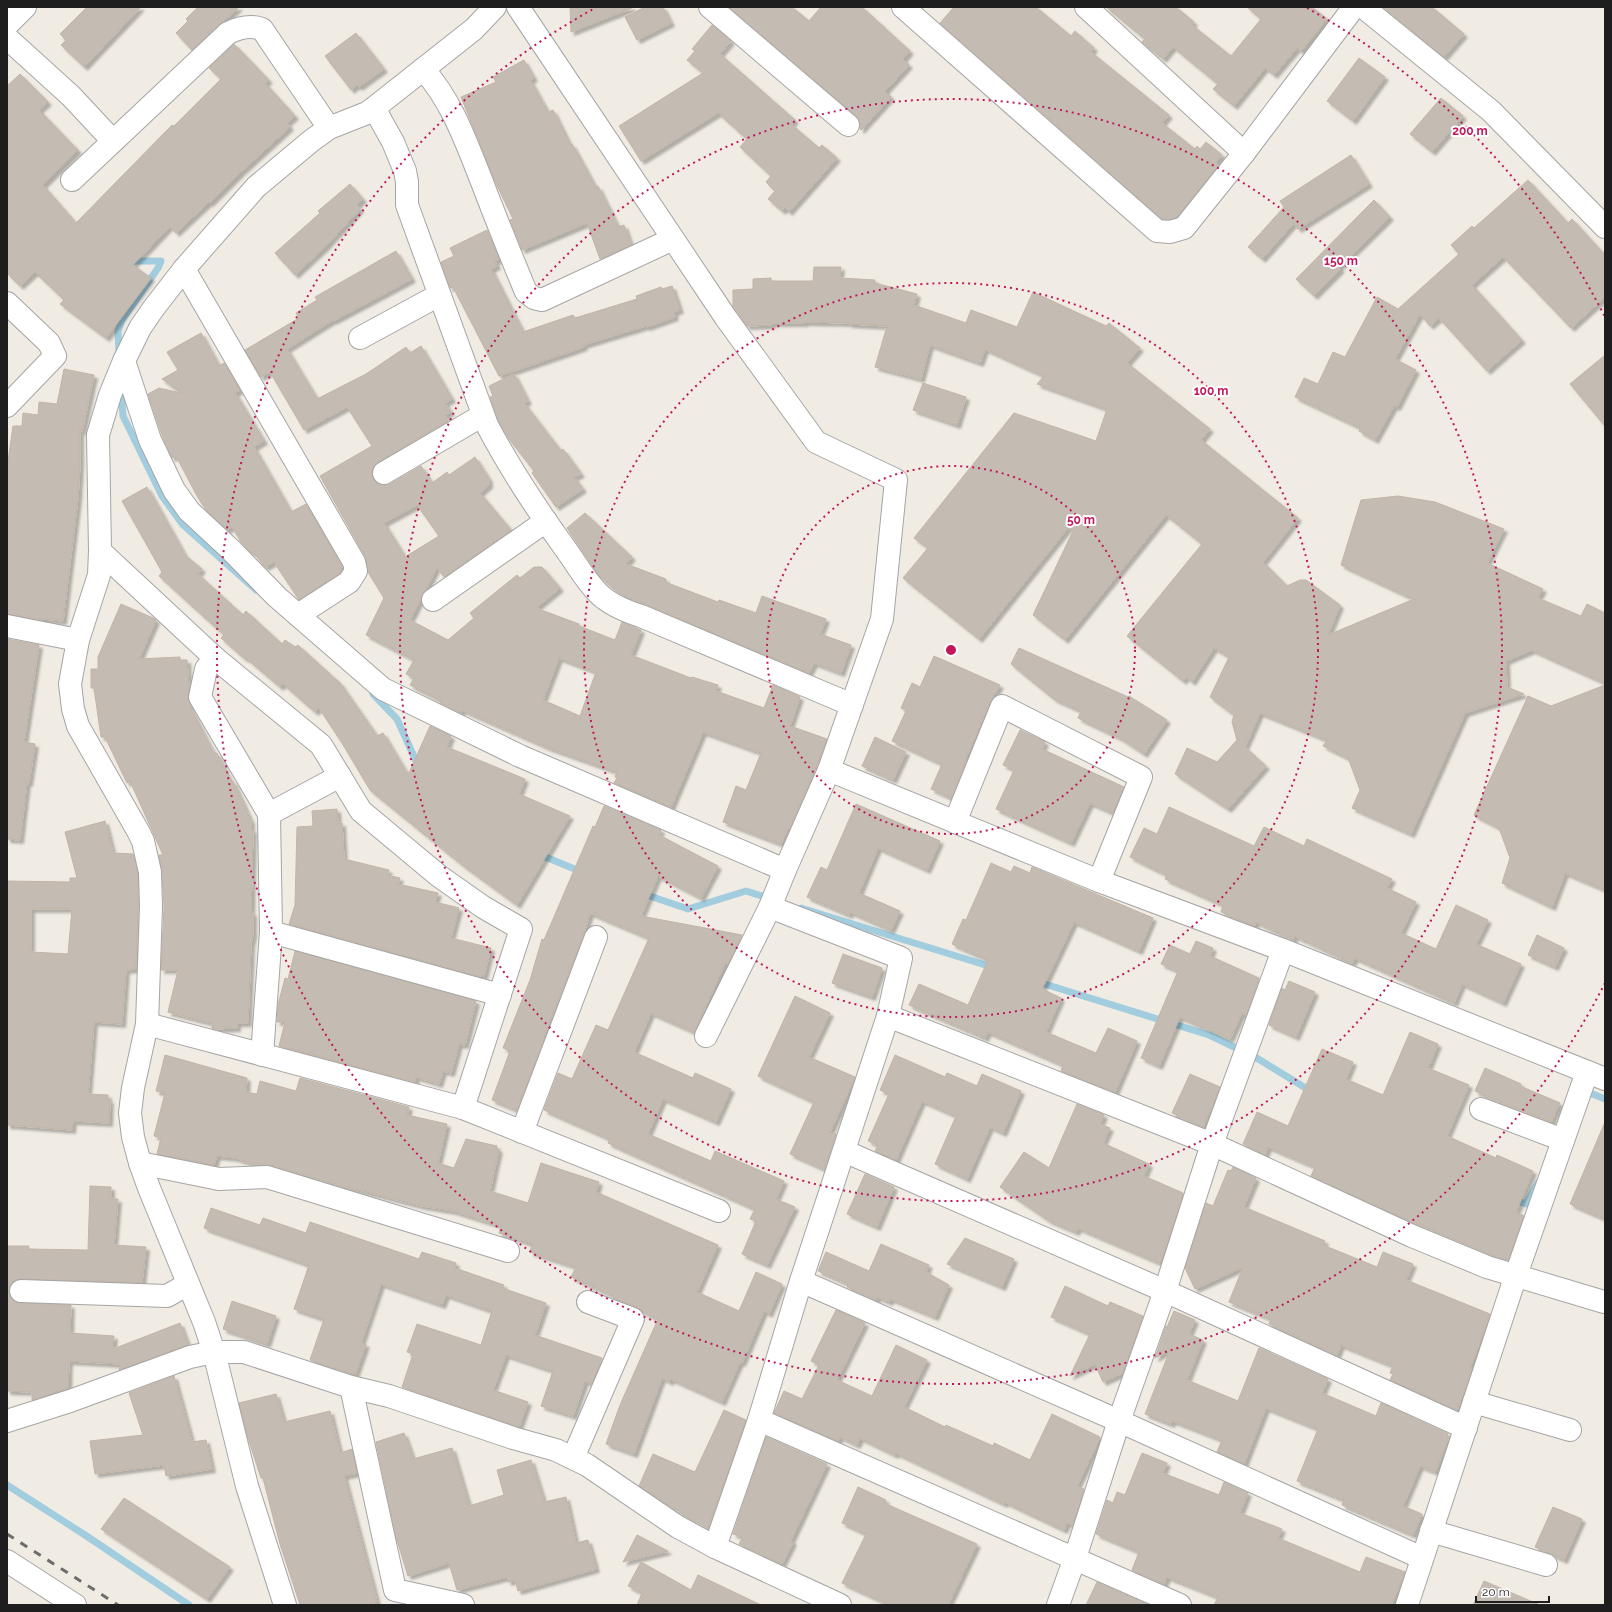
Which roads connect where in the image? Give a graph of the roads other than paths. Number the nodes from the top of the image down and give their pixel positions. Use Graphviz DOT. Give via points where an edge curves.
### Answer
graph roads {
  1 [pos="25,7"];
  2 [pos="495,7"];
  3 [pos="518,7"];
  4 [pos="710,7"];
  5 [pos="903,7"];
  6 [pos="1086,7"];
  7 [pos="1354,7"];
  8 [pos="1363,7"];
  9 [pos="7,24"];
  10 [pos="7,38"];
  11 [pos="423,69"];
  12 [pos="374,108"];
  13 [pos="848,125"];
  14 [pos="329,128"];
  15 [pos="114,141"];
  16 [pos="1244,153"];
  17 [pos="72,180"];
  18 [pos="1605,227"];
  19 [pos="673,239"];
  20 [pos="184,269"];
  21 [pos="439,295"];
  22 [pos="7,303"];
  23 [pos="360,338"];
  24 [pos="124,361"];
  25 [pos="7,406"];
  26 [pos="483,415"];
  27 [pos="384,473"];
  28 [pos="546,521"];
  29 [pos="100,551"];
  30 [pos="432,600"];
  31 [pos="298,615"];
  32 [pos="7,626"];
  33 [pos="78,640"];
  34 [pos="215,658"];
  35 [pos="852,705"];
  36 [pos="829,770"];
  37 [pos="340,776"];
  38 [pos="268,814"];
  39 [pos="954,822"];
  40 [pos="785,870"];
  41 [pos="1099,881"];
  42 [pos="770,907"];
  43 [pos="271,932"];
  44 [pos="596,938"];
  45 [pos="1283,950"];
  46 [pos="500,995"];
  47 [pos="888,1016"];
  48 [pos="147,1024"];
  49 [pos="706,1036"];
  50 [pos="262,1055"];
  51 [pos="1596,1075"];
  52 [pos="462,1108"];
  53 [pos="1481,1109"];
  54 [pos="522,1132"];
  55 [pos="1563,1140"];
  56 [pos="1212,1144"];
  57 [pos="844,1151"];
  58 [pos="140,1163"];
  59 [pos="719,1211"];
  60 [pos="508,1251"];
  61 [pos="1516,1275"];
  62 [pos="801,1281"];
  63 [pos="188,1284"];
  64 [pos="21,1291"];
  65 [pos="1165,1292"];
  66 [pos="588,1302"];
  67 [pos="1604,1302"];
  68 [pos="214,1352"];
  69 [pos="351,1387"];
  70 [pos="1474,1402"];
  71 [pos="759,1420"];
  72 [pos="7,1421"];
  73 [pos="1119,1421"];
  74 [pos="1466,1428"];
  75 [pos="1570,1430"];
  76 [pos="572,1458"];
  77 [pos="1431,1531"];
  78 [pos="716,1547"];
  79 [pos="1075,1558"];
  80 [pos="1422,1558"];
  81 [pos="7,1561"];
  82 [pos="1546,1565"];
  83 [pos="75,1605"];
  84 [pos="285,1605"];
  85 [pos="463,1605"];
  86 [pos="840,1605"];
  87 [pos="1058,1605"];
  88 [pos="1180,1605"];
  89 [pos="1407,1605"];
  1 -- 9 [label="street"];
  2 -- 11 [label="street" via="474,29"];
  3 -- 19 [label="street"];
  4 -- 13 [label="street"];
  5 -- 16 [label="street" via="1157,231 1170,232 1184,228"];
  6 -- 16 [label="street"];
  7 -- 16 [label="street"];
  8 -- 18 [label="street" via="1491,111"];
  10 -- 15 [label="street" via="71,96"];
  11 -- 12 [label="street"];
  11 -- 19 [label="street" via="436,83 461,129 526,292 534,298 542,300"];
  12 -- 14 [label="street"];
  12 -- 21 [label="street" via="400,156 407,182 407,205"];
  14 -- 15 [label="street" via="262,29 237,28 228,33"];
  14 -- 20 [label="street" via="256,187"];
  15 -- 17 [label="street"];
  19 -- 35 [label="street" via="726,318 816,442 896,480 882,619"];
  20 -- 24 [label="street" via="140,328"];
  20 -- 31 [label="street" via="354,562 356,571 349,582"];
  21 -- 23 [label="street"];
  21 -- 26 [label="street"];
  22 -- 25 [label="street" via="49,343 55,356"];
  24 -- 29 [label="street" via="98,435"];
  24 -- 31 [label="street" via="150,440 174,490 189,511"];
  26 -- 27 [label="street"];
  26 -- 28 [label="street" via="502,454"];
  28 -- 30 [label="street"];
  28 -- 35 [label="street" via="598,593 611,604"];
  29 -- 33 [label="street" via="99,575"];
  29 -- 34 [label="street"];
  31 -- 40 [label="street" via="384,689 520,756"];
  32 -- 33 [label="street"];
  33 -- 48 [label="street" via="70,684 78,726 138,831 150,872"];
  34 -- 37 [label="street" via="321,745"];
  34 -- 38 [label="street" via="206,669 200,697"];
  35 -- 36 [label="street"];
  36 -- 39 [label="street"];
  36 -- 40 [label="street"];
  37 -- 38 [label="street"];
  37 -- 46 [label="street" via="361,810 373,821 439,876 483,907 521,929"];
  38 -- 43 [label="street"];
  39 -- 41 [label="street"];
  39 -- 41 [label="street" via="1002,706 1141,777"];
  40 -- 42 [label="street"];
  41 -- 45 [label="street"];
  42 -- 47 [label="street" via="901,958"];
  42 -- 49 [label="street"];
  43 -- 46 [label="street"];
  43 -- 50 [label="street"];
  44 -- 54 [label="street"];
  45 -- 51 [label="street"];
  45 -- 56 [label="street"];
  46 -- 52 [label="street"];
  47 -- 56 [label="street"];
  47 -- 57 [label="street"];
  48 -- 50 [label="street"];
  48 -- 58 [label="street" via="130,1113"];
  50 -- 52 [label="street"];
  51 -- 55 [label="street"];
  52 -- 54 [label="street"];
  53 -- 55 [label="street"];
  54 -- 59 [label="street"];
  55 -- 61 [label="street"];
  56 -- 61 [label="street" via="1412,1236 1487,1267"];
  56 -- 65 [label="street"];
  57 -- 62 [label="street"];
  57 -- 65 [label="street"];
  58 -- 60 [label="street" via="219,1179 267,1177"];
  58 -- 63 [label="street"];
  61 -- 67 [label="street"];
  61 -- 70 [label="street"];
  62 -- 71 [label="street"];
  62 -- 73 [label="street"];
  63 -- 64 [label="street" via="167,1296"];
  63 -- 68 [label="street"];
  65 -- 73 [label="street"];
  65 -- 74 [label="street"];
  66 -- 76 [label="street" via="633,1319"];
  68 -- 69 [label="street" via="244,1352"];
  68 -- 72 [label="street" via="190,1357"];
  68 -- 84 [label="street" via="247,1486"];
  69 -- 76 [label="street" via="389,1396 556,1450"];
  69 -- 85 [label="street" via="395,1590"];
  70 -- 74 [label="street"];
  70 -- 75 [label="street"];
  71 -- 78 [label="street"];
  71 -- 79 [label="street"];
  73 -- 79 [label="street"];
  73 -- 80 [label="street"];
  74 -- 77 [label="street"];
  76 -- 78 [label="street" via="587,1465 678,1527"];
  77 -- 80 [label="street"];
  77 -- 82 [label="street"];
  78 -- 86 [label="street"];
  79 -- 87 [label="street"];
  79 -- 88 [label="street"];
  80 -- 89 [label="street"];
  81 -- 83 [label="street"];
}
